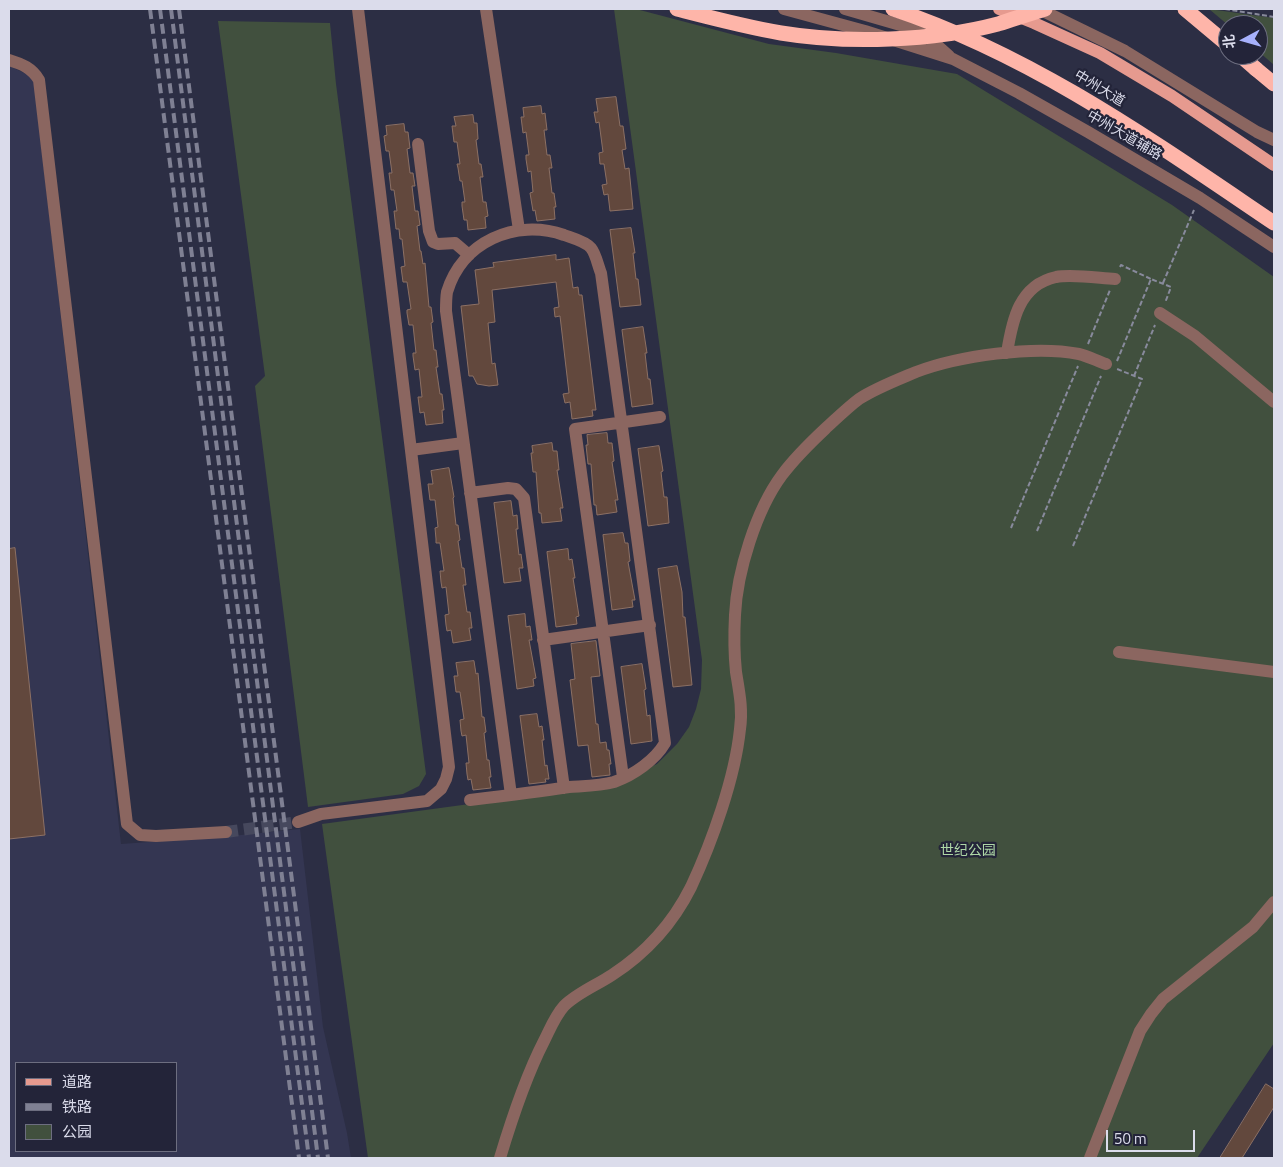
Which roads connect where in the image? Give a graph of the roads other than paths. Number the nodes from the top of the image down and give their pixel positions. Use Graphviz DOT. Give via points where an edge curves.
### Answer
graph roads {
  1 [pos="358,9"];
  2 [pos="486,9"];
  3 [pos="677,9"];
  4 [pos="784,9"];
  5 [pos="845,9"];
  6 [pos="893,9"];
  7 [pos="999,9"];
  8 [pos="1039,9"];
  9 [pos="1045,9"];
  10 [pos="1185,9"];
  11 [pos="1218,37"];
  12 [pos="953,59"];
  13 [pos="9,60"];
  14 [pos="1252,65"];
  15 [pos="1274,84"];
  16 [pos="1274,140"];
  17 [pos="418,144"];
  18 [pos="1274,165"];
  19 [pos="1274,223"];
  20 [pos="519,230"];
  21 [pos="1274,247"];
  22 [pos="469,255"];
  23 [pos="1115,279"];
  24 [pos="1160,313"];
  25 [pos="1007,353"];
  26 [pos="1106,364"];
  27 [pos="1274,402"];
  28 [pos="660,418"];
  29 [pos="621,423"];
  30 [pos="463,443"];
  31 [pos="411,450"];
  32 [pos="470,493"];
  33 [pos="650,625"];
  34 [pos="603,632"];
  35 [pos="543,640"];
  36 [pos="1119,652"];
  37 [pos="1274,672"];
  38 [pos="623,777"];
  39 [pos="564,788"];
  40 [pos="511,795"];
  41 [pos="470,800"];
  42 [pos="298,822"];
  43 [pos="226,832"];
  44 [pos="1274,902"];
  45 [pos="500,1158"];
  46 [pos="1090,1158"];
  1 -- 31 [label="street"];
  2 -- 20 [label="street"];
  3 -- 9 [label="highway, bridge" via="782,33 846,39 943,34 997,24"];
  4 -- 12 [label="street"];
  5 -- 12 [label="street" via="922,31"];
  6 -- 19 [label="highway, 中州大道, bridge" via="924,19 1051,80 1113,116"];
  7 -- 18 [label="main road" via="1100,53 1172,96"];
  8 -- 16 [label="street" via="1125,51"];
  10 -- 11 [label="highway"];
  12 -- 21 [label="street, 中州大道辅路" via="1020,93 1200,198"];
  13 -- 43 [label="street" via="34,72 39,80 127,824 140,834 156,836"];
  14 -- 15 [label="highway, bridge"];
  17 -- 22 [label="street" via="433,242 455,243"];
  20 -- 22 [label="street" via="482,244"];
  20 -- 29 [label="street" via="557,233 574,238 592,249 600,273"];
  22 -- 30 [label="street" via="453,277 446,311"];
  23 -- 25 [label="street" via="1058,277 1036,287 1022,300 1015,314"];
  24 -- 27 [label="street" via="1195,336"];
  25 -- 26 [label="street" via="1083,355"];
  25 -- 45 [label="street" via="940,364 866,395 812,442 776,484 760,516 739,577 734,638 741,703 740,731 729,783 701,863 682,902 648,948 567,1004 558,1014 526,1082"];
  28 -- 29 [label="street"];
  29 -- 33 [label="street"];
  29 -- 34 [label="street" via="575,429"];
  30 -- 31 [label="street"];
  30 -- 32 [label="street"];
  31 -- 42 [label="street" via="449,767 446,779 441,789 427,801 321,814"];
  32 -- 35 [label="street" via="508,488 516,489 524,498"];
  32 -- 40 [label="street"];
  33 -- 34 [label="street"];
  33 -- 38 [label="street" via="665,743 653,759"];
  34 -- 35 [label="street"];
  34 -- 38 [label="street"];
  35 -- 39 [label="street"];
  36 -- 37 [label="street"];
  38 -- 39 [label="street" via="614,782"];
  39 -- 40 [label="street"];
  40 -- 41 [label="street"];
  44 -- 46 [label="street" via="1253,927 1163,999 1151,1014 1140,1031"];
}
